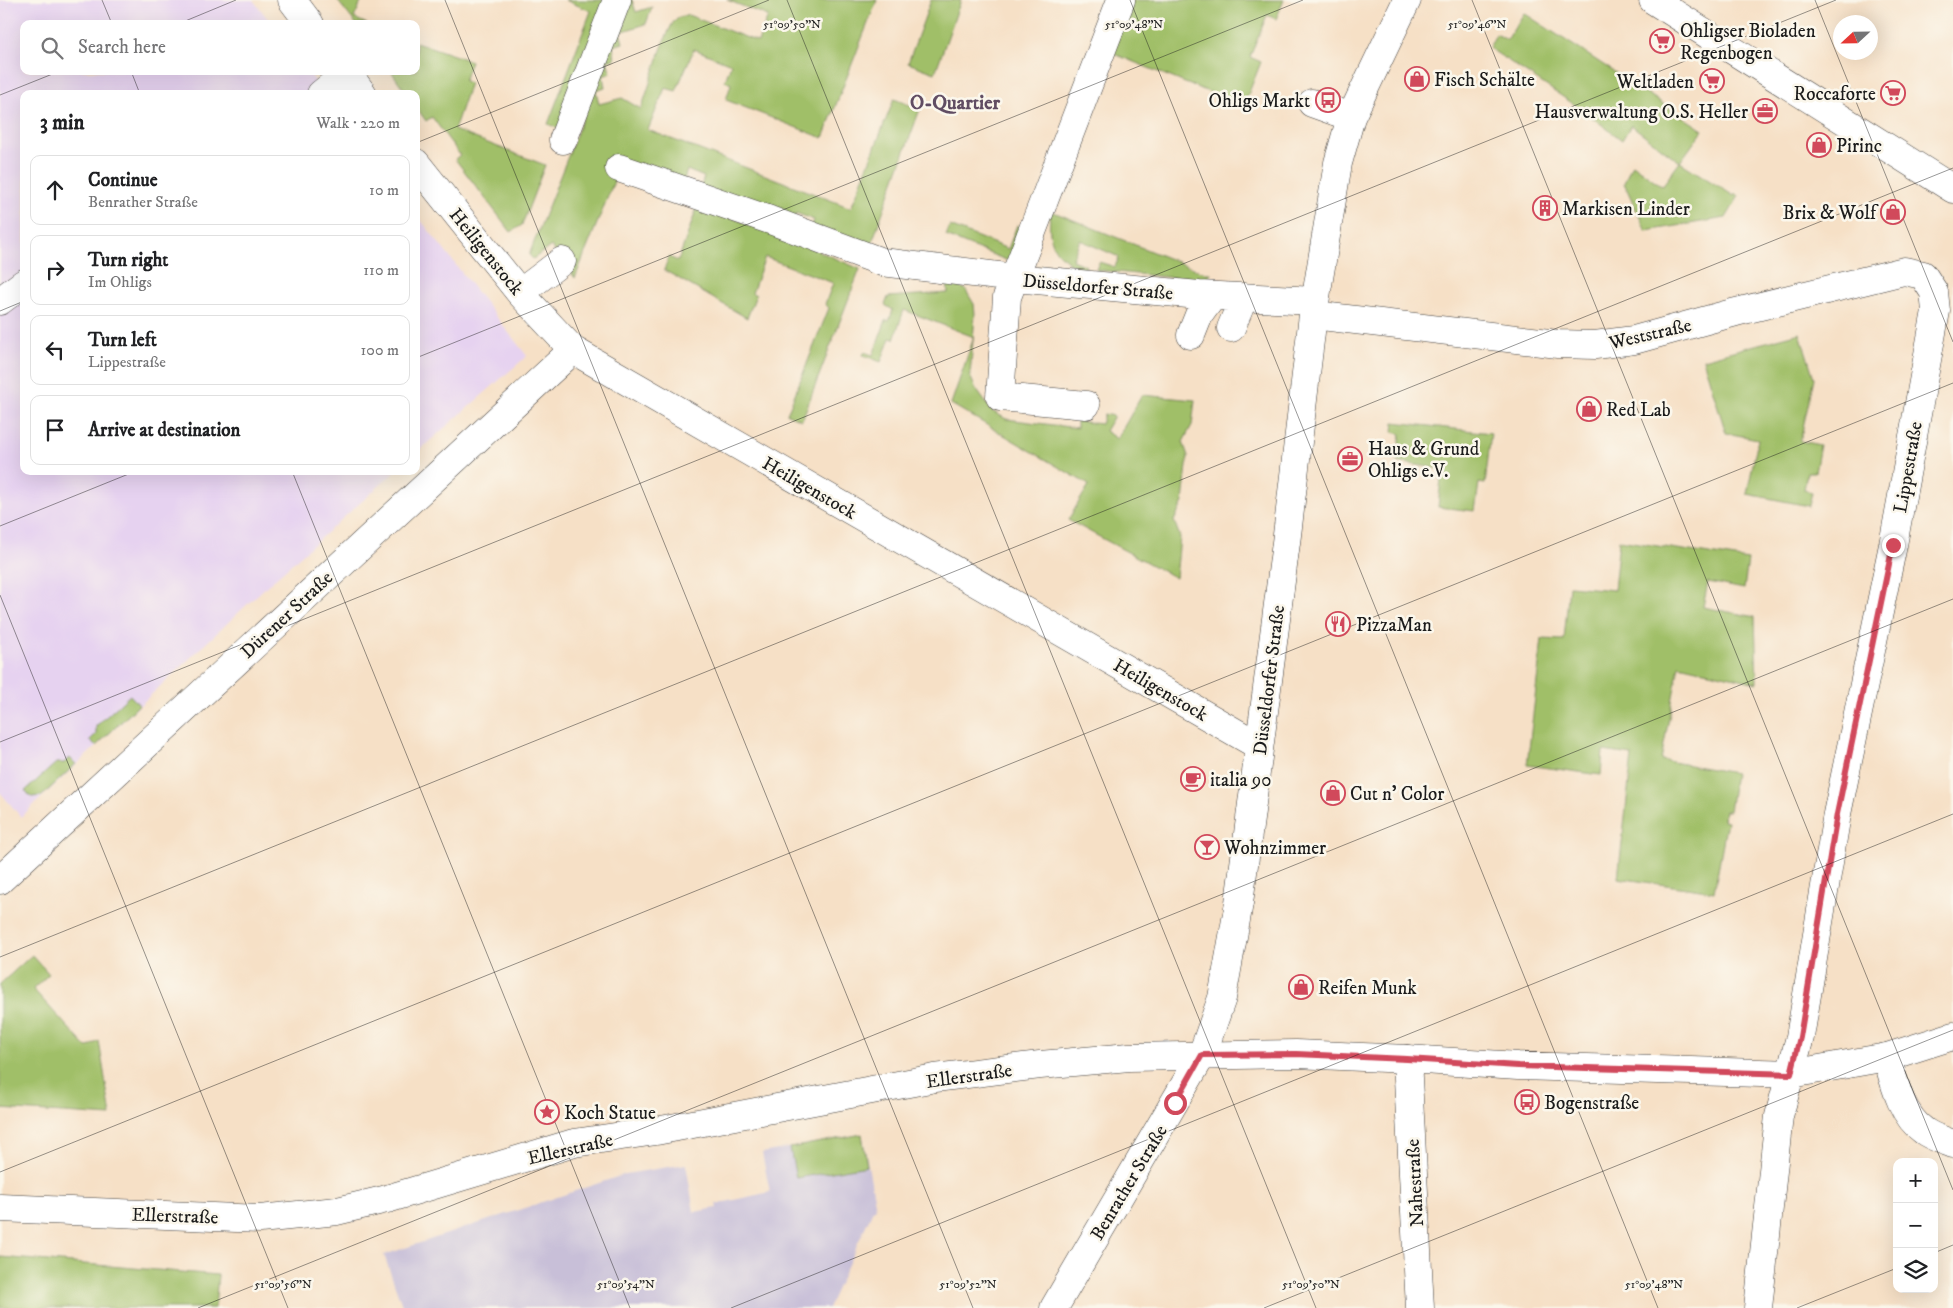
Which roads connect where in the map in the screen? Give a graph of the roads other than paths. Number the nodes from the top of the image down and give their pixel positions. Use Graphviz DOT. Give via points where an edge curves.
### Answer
graph roads {
  1 [pos="292,0"];
  2 [pos="617,0"];
  3 [pos="1121,0"];
  4 [pos="1407,0"];
  5 [pos="1652,0"];
  6 [pos="307,20"];
  7 [pos="352,79"];
  8 [pos="329,90"];
  9 [pos="1312,103"];
  10 [pos="1351,117"];
  11 [pos="563,140"];
  12 [pos="420,168"];
  13 [pos="620,168"];
  14 [pos="1953,189"];
  15 [pos="562,261"];
  16 [pos="1923,275"];
  17 [pos="1016,278"];
  18 [pos="20,285"];
  19 [pos="520,293"];
  20 [pos="1213,296"];
  21 [pos="1244,297"];
  22 [pos="0,301"];
  23 [pos="1314,308"];
  24 [pos="1231,328"];
  25 [pos="1191,335"];
  26 [pos="573,350"];
  27 [pos="1086,405"];
  28 [pos="1259,746"];
  29 [pos="0,880"];
  30 [pos="1953,1036"];
  31 [pos="1202,1055"];
  32 [pos="1887,1057"];
  33 [pos="1407,1059"];
  34 [pos="1791,1074"];
  35 [pos="1953,1144"];
  36 [pos="0,1208"];
  37 [pos="1054,1308"];
  38 [pos="1420,1308"];
  39 [pos="1758,1308"];
  1 -- 6 [label="street"];
  2 -- 11 [label="street"];
  3 -- 17 [label="street"];
  4 -- 10 [label="street, Düsseldorfer Straße"];
  5 -- 14 [label="street"];
  7 -- 8 [label="street"];
  9 -- 10 [label="street"];
  10 -- 23 [label="street, Düsseldorfer Straße" via="1338,163"];
  12 -- 19 [label="street, Heiligenstock"];
  13 -- 17 [label="street, Düsseldorfer Straße" via="882,262"];
  15 -- 19 [label="street"];
  16 -- 23 [label="street, Weststraße" via="1904,271 1634,340 1595,345 1548,343"];
  16 -- 34 [label="street, Lippestraße" via="1934,292 1936,311 1893,545 1837,814"];
  17 -- 20 [label="street, Düsseldorfer Straße"];
  17 -- 27 [label="street" via="1007,297 1000,397"];
  18 -- 22 [label="street"];
  19 -- 26 [label="street, Heiligenstock"];
  20 -- 21 [label="street, Düsseldorfer Straße"];
  20 -- 25 [label="street" via="1199,315"];
  21 -- 23 [label="street, Düsseldorfer Straße"];
  21 -- 24 [label="street"];
  23 -- 28 [label="street, Düsseldorfer Straße"];
  26 -- 28 [label="street, Heiligenstock"];
  26 -- 29 [label="street, Dürener Straße"];
  28 -- 31 [label="street, Düsseldorfer Straße" via="1231,953 1222,998"];
  30 -- 32 [label="street, Ellerstraße"];
  31 -- 33 [label="street, Ellerstraße" via="1296,1054"];
  31 -- 36 [label="street, Ellerstraße" via="1129,1057 935,1078 574,1144 337,1211 260,1219"];
  31 -- 37 [label="street, Benrather Straße"];
  32 -- 34 [label="street, Ellerstraße"];
  32 -- 35 [label="street" via="1894,1084 1911,1118 1923,1130"];
  33 -- 34 [label="street, Ellerstraße" via="1518,1066"];
  33 -- 38 [label="street, Nahestraße"];
  34 -- 39 [label="street" via="1779,1116"];
}
